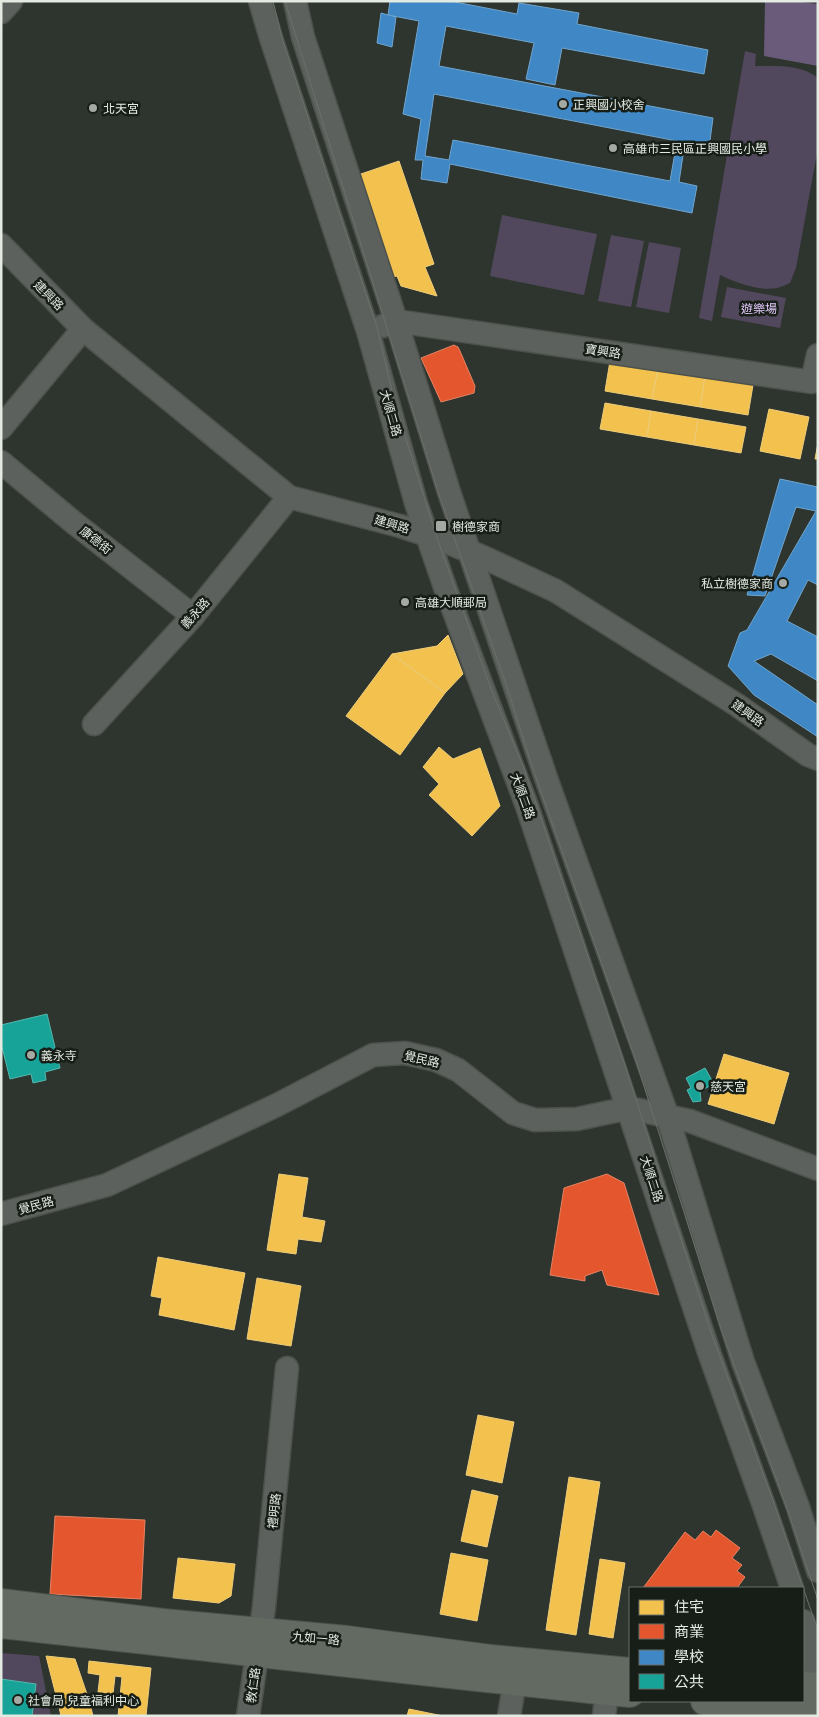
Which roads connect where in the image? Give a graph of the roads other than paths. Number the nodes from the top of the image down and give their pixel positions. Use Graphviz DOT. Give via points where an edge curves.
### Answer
graph roads {
  1 [pos="11,1"];
  2 [pos="260,1"];
  3 [pos="295,1"];
  4 [pos="1,12"];
  5 [pos="1,245"];
  6 [pos="396,321"];
  7 [pos="83,329"];
  8 [pos="368,331"];
  9 [pos="818,355"];
  10 [pos="1,428"];
  11 [pos="1,462"];
  12 [pos="290,497"];
  13 [pos="426,534"];
  14 [pos="468,551"];
  15 [pos="193,616"];
  16 [pos="94,724"];
  17 [pos="818,759"];
  18 [pos="628,1108"];
  19 [pos="667,1116"];
  20 [pos="818,1169"];
  21 [pos="1,1214"];
  22 [pos="287,1368"];
  23 [pos="818,1571"];
  24 [pos="792,1587"];
  25 [pos="1,1603"];
  26 [pos="1,1624"];
  27 [pos="804,1624"];
  28 [pos="259,1643"];
  29 [pos="515,1681"];
  30 [pos="818,1682"];
  31 [pos="804,1687"];
  32 [pos="616,1688"];
  33 [pos="727,1702"];
  34 [pos="817,1706"];
  35 [pos="248,1716"];
  36 [pos="509,1716"];
  1 -- 4 [label="street"];
  2 -- 8 [label="street, 大順二路"];
  3 -- 6 [label="street" via="303,37"];
  5 -- 7 [label="street, 建興路"];
  6 -- 8 [label="street, 寶興路"];
  6 -- 9 [label="street, 寶興路" via="812,382"];
  6 -- 14 [label="street"];
  7 -- 10 [label="street"];
  7 -- 12 [label="street, 建興路"];
  8 -- 13 [label="street, 大順二路"];
  11 -- 15 [label="street, 康德街"];
  12 -- 13 [label="street, 建興路"];
  12 -- 15 [label="street, 義永路"];
  13 -- 14 [label="street, 建興路"];
  13 -- 18 [label="street, 大順二路" via="527,806"];
  14 -- 17 [label="street, 建興路" via="578,604"];
  14 -- 19 [label="street"];
  15 -- 16 [label="street, 義永路"];
  18 -- 19 [label="street, 覺民路"];
  18 -- 21 [label="street, 覺民路" via="577,1119 535,1120 513,1114 458,1070 436,1060 405,1053 373,1055 107,1186"];
  18 -- 24 [label="street, 大順二路" via="710,1356"];
  19 -- 20 [label="street, 覺民路" via="690,1121"];
  19 -- 23 [label="street" via="743,1362 798,1507"];
  22 -- 28 [label="street, 禮明路"];
  25 -- 28 [label="main road, 九如一路"];
  26 -- 28 [label="main road, 九如一路" via="163,1641"];
  27 -- 30 [label="street"];
  28 -- 29 [label="main road, 九如一路"];
  28 -- 32 [label="main road, 九如一路" via="347,1640 491,1659"];
  28 -- 35 [label="street, 教仁路"];
  29 -- 32 [label="main road, 九如一路"];
  29 -- 36 [label="street"];
  31 -- 34 [label="main road"];
  33 -- 34 [label="main road"];
}
